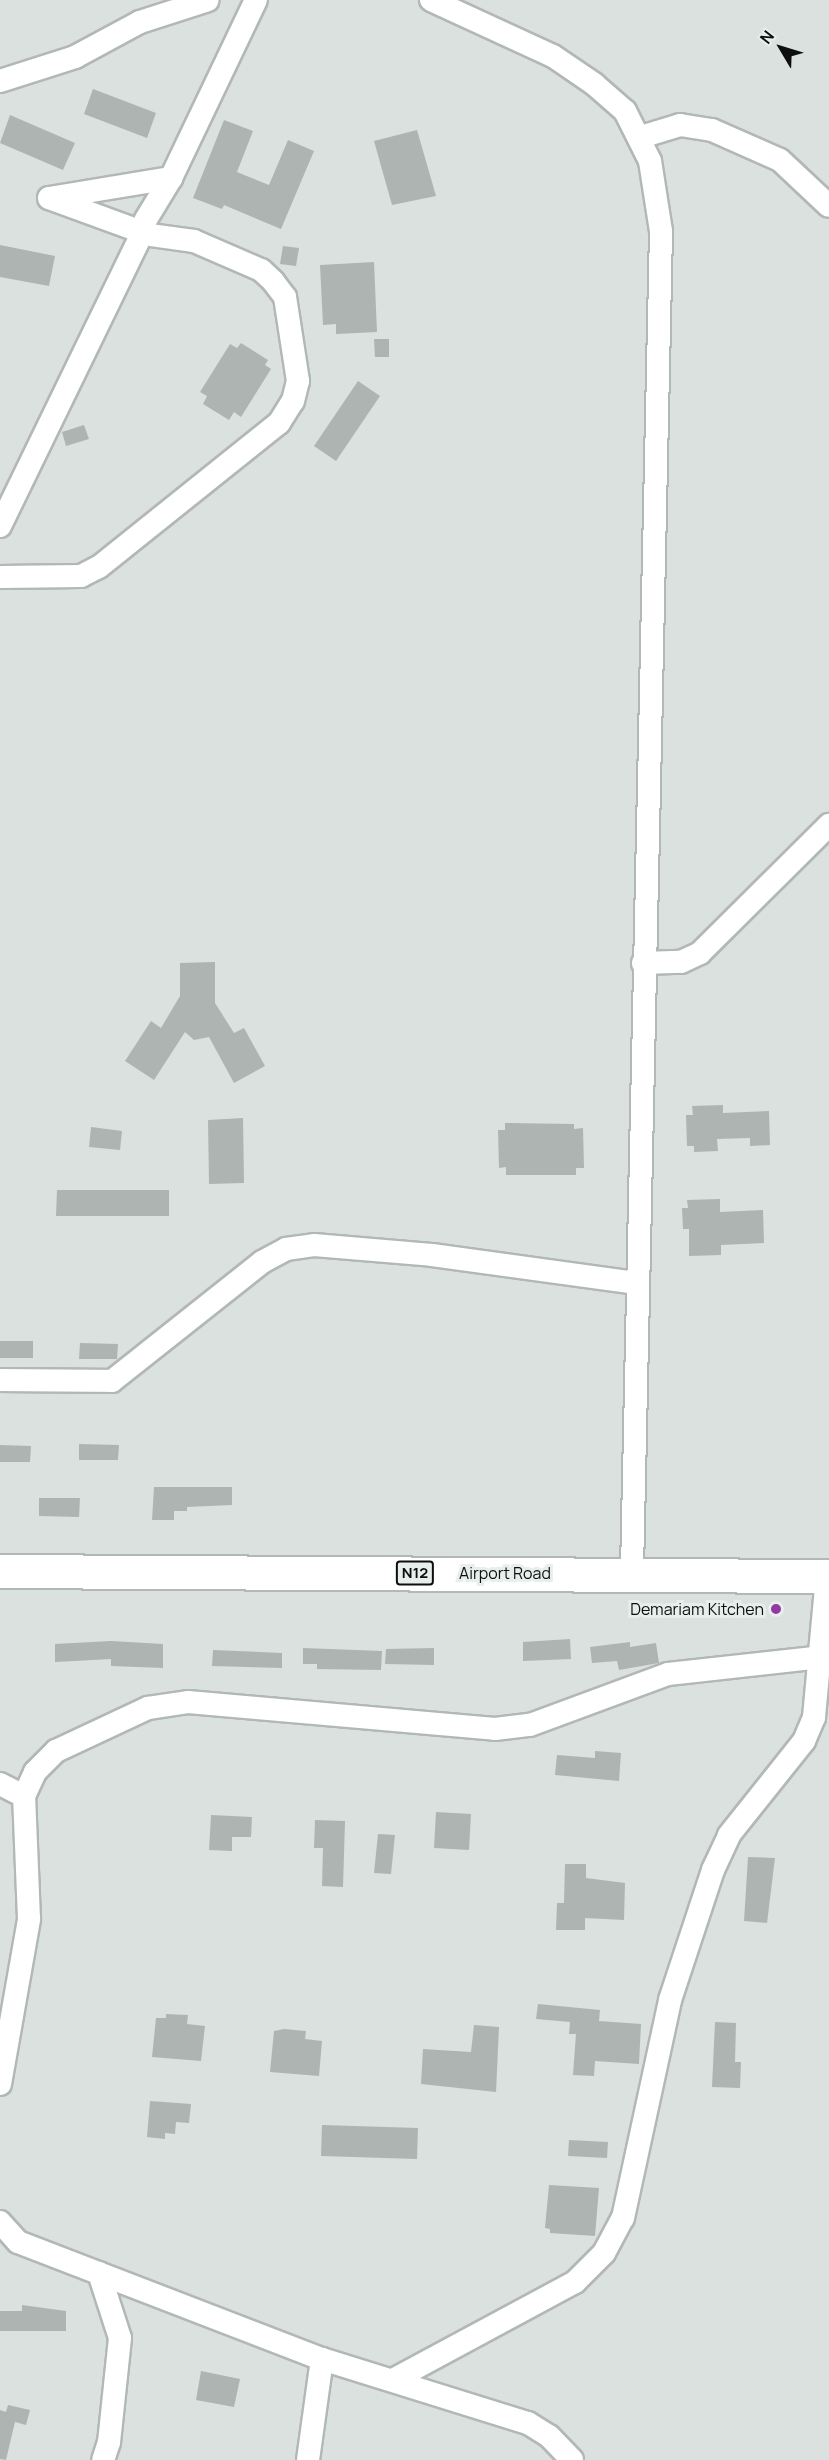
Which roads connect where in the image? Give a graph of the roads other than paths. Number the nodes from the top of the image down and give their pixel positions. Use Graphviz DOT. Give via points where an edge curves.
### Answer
graph roads {
  1 [pos="208,0"];
  2 [pos="256,0"];
  3 [pos="431,0"];
  4 [pos="0,81"];
  5 [pos="641,137"];
  6 [pos="171,177"];
  7 [pos="829,206"];
  8 [pos="141,231"];
  9 [pos="0,526"];
  10 [pos="0,577"];
  11 [pos="829,825"];
  12 [pos="643,963"];
  13 [pos="637,1283"];
  14 [pos="0,1380"];
  15 [pos="0,1571"];
  16 [pos="632,1574"];
  17 [pos="828,1576"];
  18 [pos="821,1657"];
  19 [pos="0,1784"];
  20 [pos="24,1796"];
  21 [pos="0,2084"];
  22 [pos="0,2222"];
  23 [pos="99,2273"];
  24 [pos="322,2360"];
  25 [pos="393,2380"];
  26 [pos="103,2460"];
  27 [pos="308,2460"];
  28 [pos="572,2460"];
  1 -- 4 [label="street" via="140,22 75,57"];
  2 -- 6 [label="street"];
  3 -- 5 [label="street" via="553,56 625,111"];
  5 -- 7 [label="street" via="680,125 712,130 780,160"];
  5 -- 12 [label="street" via="650,161 661,231 662,315"];
  6 -- 8 [label="street"];
  6 -- 8 [label="street" via="49,198"];
  8 -- 9 [label="street"];
  8 -- 10 [label="street" via="194,241 261,270 273,281 285,297 298,381 293,401 279,423 99,567 81,576"];
  11 -- 12 [label="street" via="700,953 681,962"];
  12 -- 13 [label="street"];
  13 -- 14 [label="street" via="432,1255 314,1245 286,1249 262,1262 112,1381"];
  13 -- 16 [label="street"];
  15 -- 16 [label="highway, Airport Road / N12"];
  16 -- 17 [label="highway, Airport Road / N12"];
  17 -- 18 [label="street"];
  18 -- 20 [label="street" via="668,1674 541,1721 495,1729 188,1702 148,1708 56,1751 35,1772"];
  18 -- 25 [label="street" via="814,1717 804,1741 748,1808 729,1835 713,1870 670,2000 623,2218 604,2253 575,2282"];
  19 -- 20 [label="street"];
  20 -- 21 [label="street" via="29,1919"];
  22 -- 23 [label="street" via="18,2241"];
  23 -- 24 [label="street"];
  23 -- 26 [label="street" via="120,2338 109,2442"];
  24 -- 25 [label="street"];
  24 -- 27 [label="street"];
  25 -- 28 [label="street" via="528,2423 549,2436"];
}
